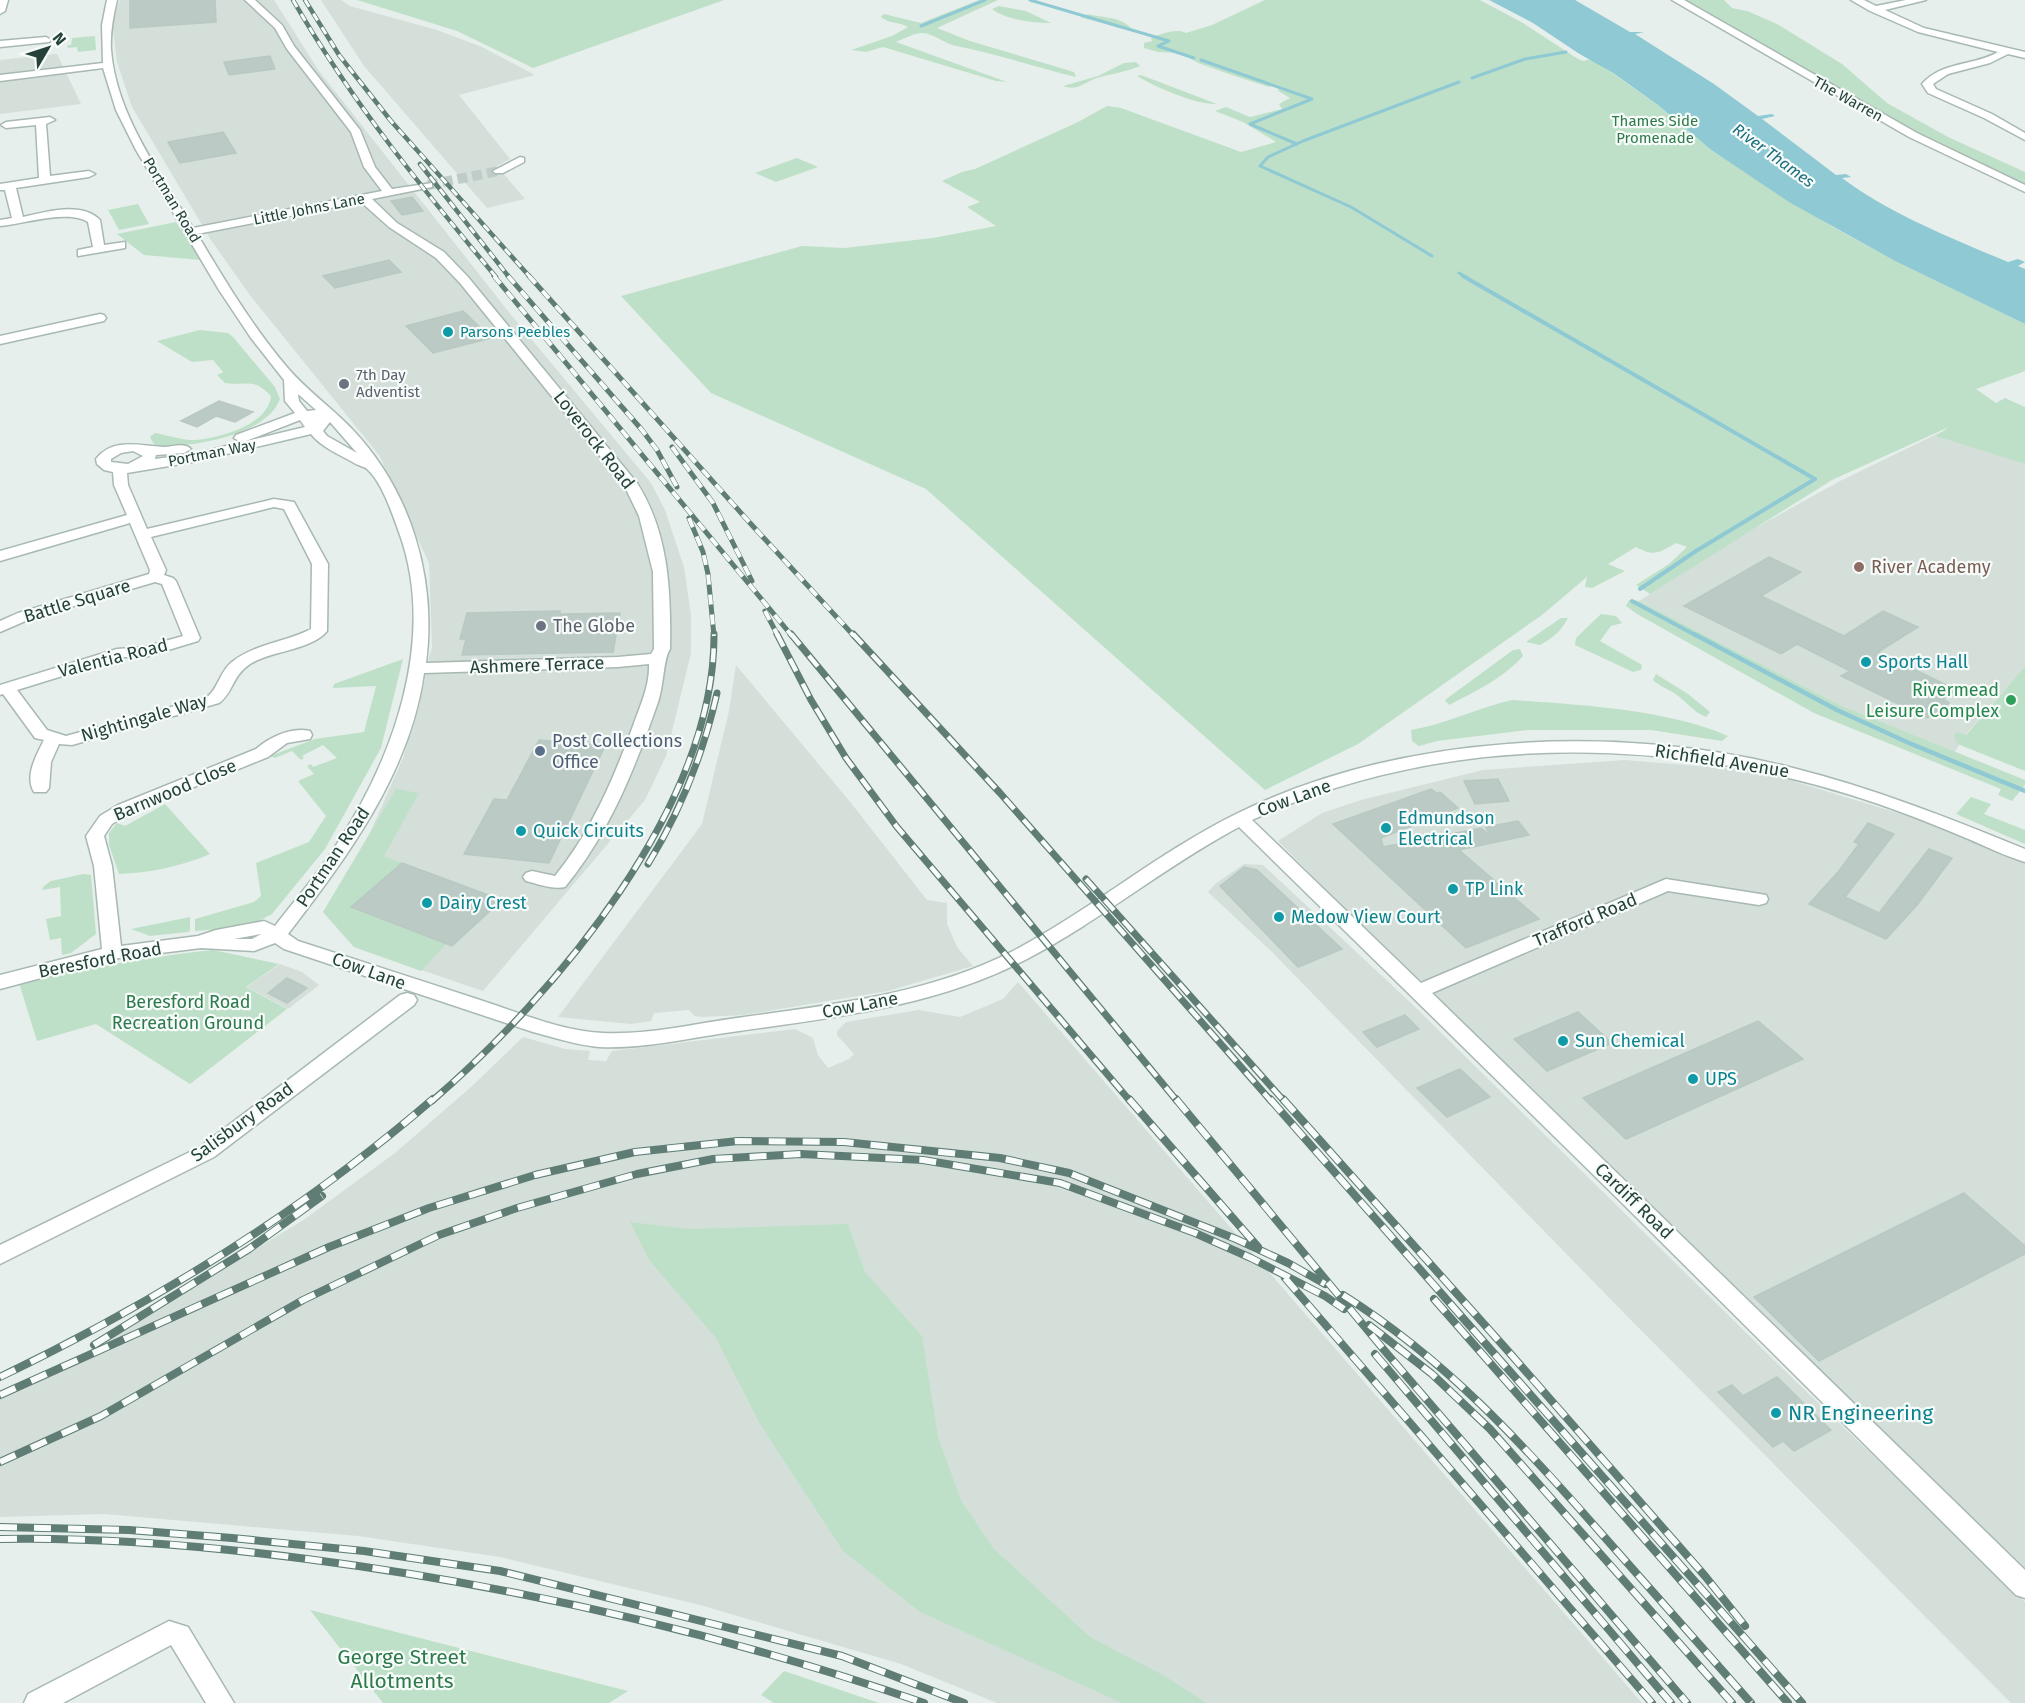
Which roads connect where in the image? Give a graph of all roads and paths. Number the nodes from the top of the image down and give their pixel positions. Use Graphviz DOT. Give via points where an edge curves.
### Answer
graph roads {
  1 [pos="3,0"];
  2 [pos="112,0"];
  3 [pos="250,0"];
  4 [pos="1677,0"];
  5 [pos="1856,0"];
  6 [pos="1921,0"];
  7 [pos="1873,9"];
  8 [pos="0,12"];
  9 [pos="46,40"];
  10 [pos="0,44"];
  11 [pos="2006,51"];
  12 [pos="2025,55"];
  13 [pos="107,65"];
  14 [pos="0,78"];
  15 [pos="6,125"];
  16 [pos="2025,138"];
  17 [pos="520,160"];
  18 [pos="499,171"];
  19 [pos="89,174"];
  20 [pos="45,180"];
  21 [pos="428,185"];
  22 [pos="5,186"];
  23 [pos="2025,189"];
  24 [pos="389,193"];
  25 [pos="364,198"];
  26 [pos="18,220"];
  27 [pos="0,223"];
  28 [pos="190,232"];
  29 [pos="121,245"];
  30 [pos="99,249"];
  31 [pos="82,253"];
  32 [pos="100,318"];
  33 [pos="0,340"];
  34 [pos="290,380"];
  35 [pos="292,401"];
  36 [pos="302,414"];
  37 [pos="327,415"];
  38 [pos="279,421"];
  39 [pos="319,434"];
  40 [pos="147,450"];
  41 [pos="137,466"];
  42 [pos="121,469"];
  43 [pos="373,469"];
  44 [pos="136,517"];
  45 [pos="143,534"];
  46 [pos="0,556"];
  47 [pos="155,577"];
  48 [pos="0,627"];
  49 [pos="656,658"];
  50 [pos="418,668"];
  51 [pos="3,689"];
  52 [pos="304,735"];
  53 [pos="53,739"];
  54 [pos="1405,764"];
  55 [pos="40,788"];
  56 [pos="1240,818"];
  57 [pos="2025,856"];
  58 [pos="532,878"];
  59 [pos="1759,899"];
  60 [pos="278,935"];
  61 [pos="112,954"];
  62 [pos="0,982"];
  63 [pos="1418,992"];
  64 [pos="407,1000"];
  65 [pos="0,1255"];
  66 [pos="2025,1587"];
  67 [pos="37,1703"];
  68 [pos="221,1703"];
  1 -- 8 [label="street"];
  2 -- 13 [label="street, Portman Road" via="105,38"];
  3 -- 24 [label="street" via="279,27 356,132 370,167"];
  4 -- 23 [label="street, The Warren" via="1913,135"];
  5 -- 7 [label="street"];
  6 -- 7 [label="street"];
  7 -- 11 [label="street" via="1932,34"];
  9 -- 10 [label="street"];
  11 -- 12 [label="street"];
  11 -- 16 [label="street" via="1997,58 1933,76 1927,84 1932,91"];
  13 -- 14 [label="street"];
  13 -- 28 [label="street, Portman Road" via="125,121"];
  15 -- 20 [label="street" via="46,121"];
  17 -- 18 [label="street"];
  19 -- 20 [label="street"];
  20 -- 22 [label="street"];
  21 -- 24 [label="street, Little Johns Lane"];
  22 -- 26 [label="street"];
  24 -- 25 [label="street, Little Johns Lane"];
  25 -- 28 [label="street, Little Johns Lane"];
  25 -- 49 [label="street, Loverock Road" via="393,225 440,255 465,279 632,486 646,516 661,572 662,649"];
  26 -- 27 [label="street"];
  26 -- 30 [label="street" via="65,213 92,217"];
  28 -- 34 [label="street, Portman Road" via="247,322"];
  29 -- 30 [label="street"];
  30 -- 31 [label="street"];
  32 -- 33 [label="street"];
  34 -- 35 [label="street"];
  34 -- 37 [label="street, Portman Road"];
  35 -- 36 [label="street, Portman Road"];
  35 -- 38 [label="street"];
  36 -- 37 [label="street, Portman Way"];
  36 -- 38 [label="street, Portman Way"];
  36 -- 39 [label="street, Portman Road"];
  37 -- 39 [label="street"];
  37 -- 43 [label="street, Portman Road" via="359,447"];
  38 -- 40 [label="street, Portman Way" via="227,441 168,452"];
  39 -- 41 [label="street, Portman Way"];
  39 -- 43 [label="street, Portman Road"];
  40 -- 41 [label="street" via="150,456"];
  40 -- 42 [label="street, Portman Way" via="126,447 105,457 105,465"];
  41 -- 42 [label="street, Portman Way"];
  42 -- 44 [label="street" via="121,485"];
  43 -- 50 [label="street, Portman Road" via="398,507 416,562 421,602"];
  44 -- 45 [label="street"];
  44 -- 46 [label="street"];
  45 -- 47 [label="street" via="158,570"];
  45 -- 53 [label="street, Nightingale Way" via="274,503 289,505 320,564 319,632 307,640 237,664 213,700 66,741"];
  47 -- 48 [label="street, Battle Square" via="24,616"];
  47 -- 51 [label="street, Valentia Road" via="168,581 192,638 145,652 123,652"];
  49 -- 50 [label="street, Ashmere Terrace"];
  49 -- 58 [label="street, Loverock Road" via="656,681 625,773 590,841 560,883"];
  50 -- 60 [label="street, Portman Road" via="397,746 370,804 341,851"];
  51 -- 53 [label="street" via="32,725"];
  52 -- 61 [label="street, Barnwood Close" via="271,744 262,753 124,809 106,820 95,836 103,866"];
  53 -- 55 [label="street" via="39,768"];
  54 -- 56 [label="street, Cow Lane" via="1304,792"];
  54 -- 57 [label="street, Richfield Avenue" via="1489,750 1550,746 1686,753 1785,771 1848,788"];
  56 -- 60 [label="street, Cow Lane" via="1022,953 969,978 894,999 650,1037 602,1040 551,1030 291,945"];
  56 -- 63 [label="street, Cardiff Road"];
  59 -- 63 [label="street, Trafford Road" via="1666,885"];
  60 -- 61 [label="street, Beresford Road" via="254,945 201,942"];
  61 -- 62 [label="street, Beresford Road"];
  63 -- 66 [label="street, Cardiff Road"];
  64 -- 65 [label="street, Salisbury Road" via="207,1152"];
  67 -- 68 [label="street" via="169,1633 179,1635"];
}
